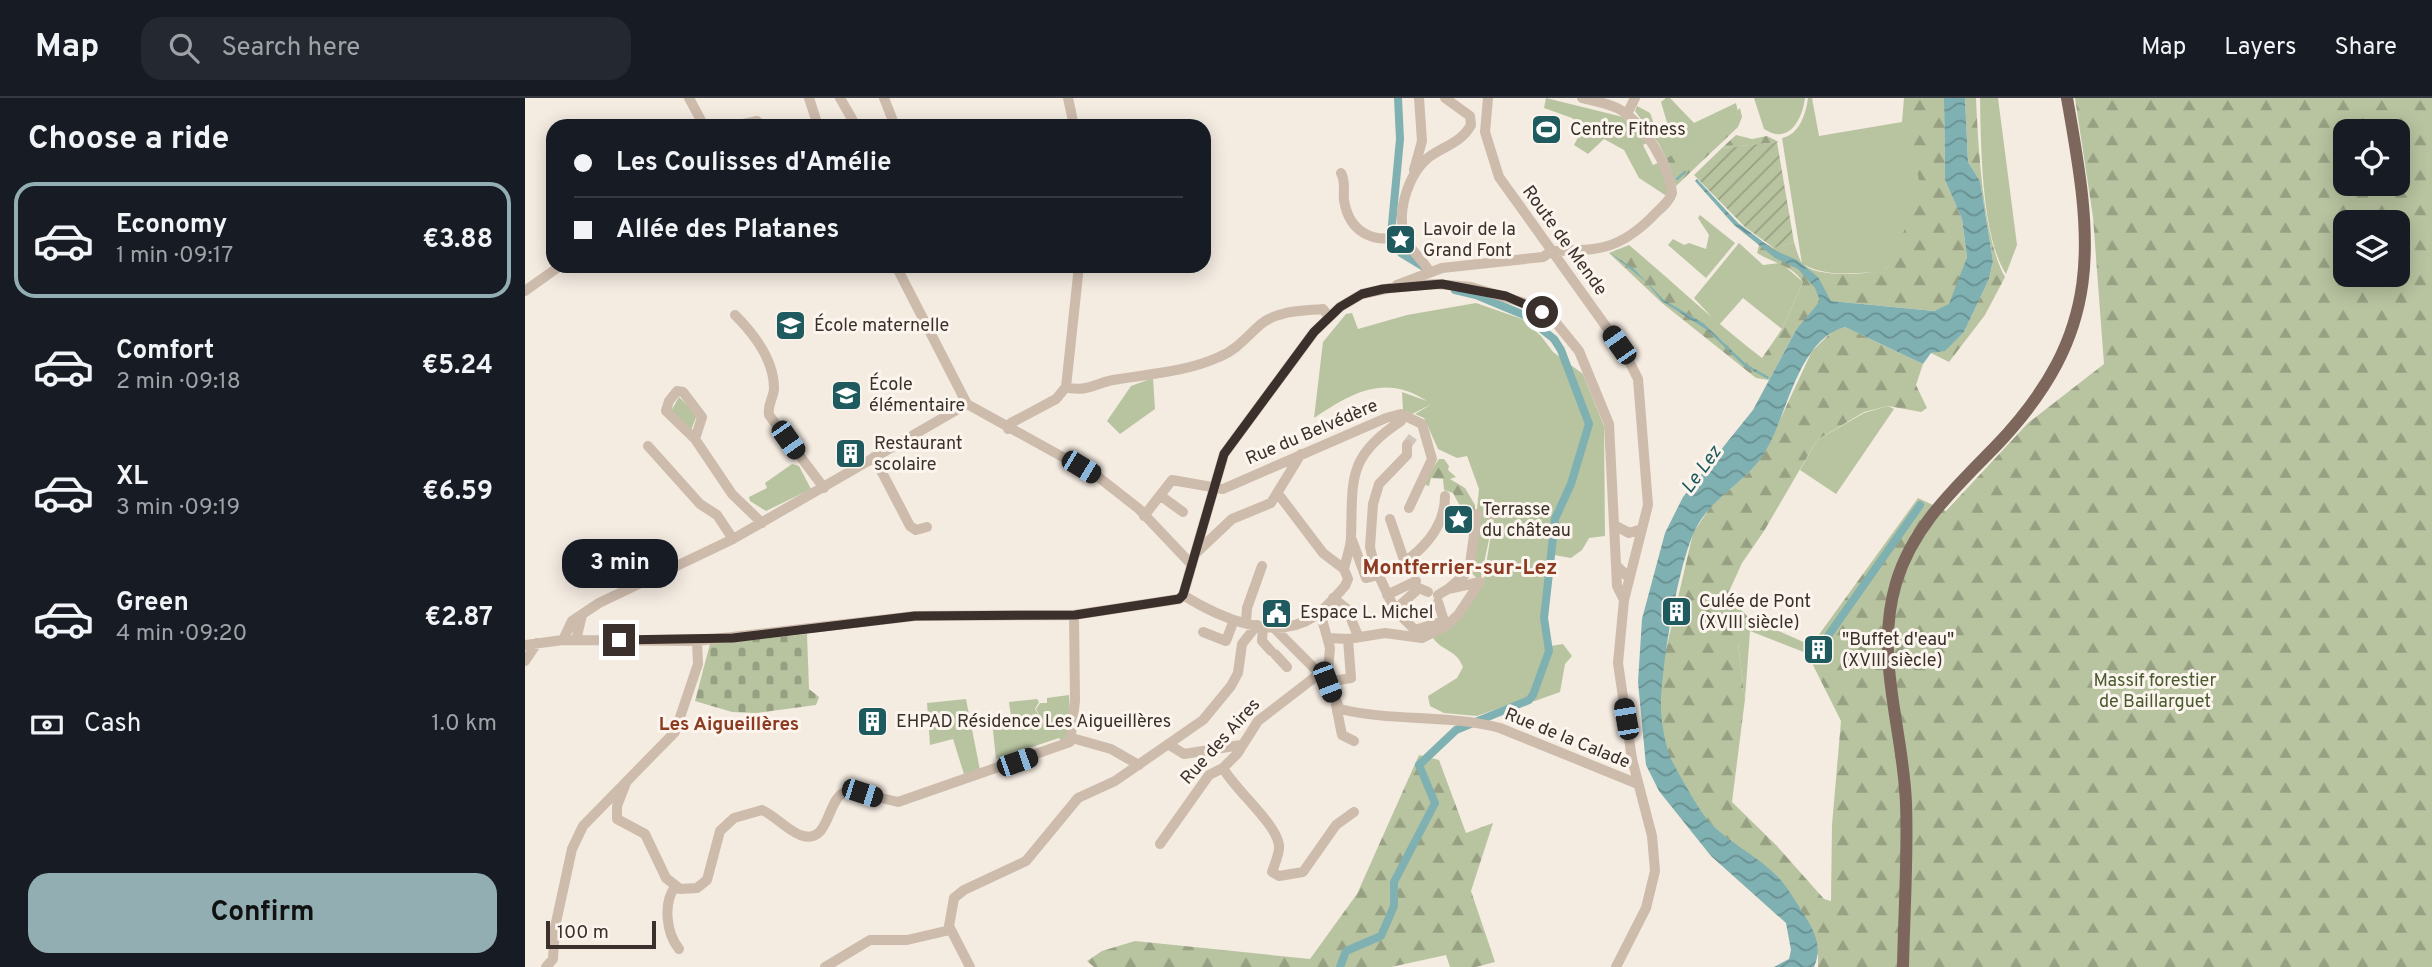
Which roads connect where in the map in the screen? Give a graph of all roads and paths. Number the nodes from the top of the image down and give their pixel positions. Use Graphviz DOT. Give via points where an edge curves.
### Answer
graph roads {
  1 [pos="689,98"];
  2 [pos="809,98"];
  3 [pos="840,98"];
  4 [pos="884,98"];
  5 [pos="1068,98"];
  6 [pos="1419,98"];
  7 [pos="1445,98"];
  8 [pos="1488,98"];
  9 [pos="1581,98"];
  10 [pos="1635,98"];
  11 [pos="2067,98"];
  12 [pos="1627,114"];
  13 [pos="700,119"];
  14 [pos="816,119"];
  15 [pos="852,119"];
  16 [pos="892,119"];
  17 [pos="1072,119"];
  18 [pos="1341,173"];
  19 [pos="1413,176"];
  20 [pos="1404,235"];
  21 [pos="1552,251"];
  22 [pos="1429,271"];
  23 [pos="550,273"];
  24 [pos="899,273"];
  25 [pos="1078,273"];
  26 [pos="1390,288"];
  27 [pos="525,291"];
  28 [pos="735,315"];
  29 [pos="1329,317"];
  30 [pos="1066,387"];
  31 [pos="967,404"];
  32 [pos="1403,415"];
  33 [pos="1422,424"];
  34 [pos="1008,429"];
  35 [pos="1415,434"];
  36 [pos="695,439"];
  37 [pos="1407,445"];
  38 [pos="649,446"];
  39 [pos="1301,454"];
  40 [pos="874,457"];
  41 [pos="824,488"];
  42 [pos="1214,489"];
  43 [pos="1279,495"];
  44 [pos="1161,496"];
  45 [pos="1445,496"];
  46 [pos="1409,508"];
  47 [pos="1183,512"];
  48 [pos="1477,514"];
  49 [pos="1144,516"];
  50 [pos="1390,519"];
  51 [pos="762,523"];
  52 [pos="1616,526"];
  53 [pos="927,527"];
  54 [pos="1642,529"];
  55 [pos="733,539"];
  56 [pos="1351,540"];
  57 [pos="1616,549"];
  58 [pos="1196,553"];
  59 [pos="1404,561"];
  60 [pos="1192,565"];
  61 [pos="1616,565"];
  62 [pos="1262,566"];
  63 [pos="1344,569"];
  64 [pos="1380,573"];
  65 [pos="1629,574"];
  66 [pos="1416,581"];
  67 [pos="1448,589"];
  68 [pos="1387,594"];
  69 [pos="1186,596"];
  70 [pos="1435,596"];
  71 [pos="1333,598"];
  72 [pos="1624,600"];
  73 [pos="1395,610"];
  74 [pos="1320,612"];
  75 [pos="582,615"];
  76 [pos="1075,615"];
  77 [pos="1234,620"];
  78 [pos="1246,622"];
  79 [pos="1445,624"];
  80 [pos="1260,626"];
  81 [pos="1274,628"];
  82 [pos="1203,632"];
  83 [pos="1328,638"];
  84 [pos="1353,638"];
  85 [pos="563,640"];
  86 [pos="576,640"];
  87 [pos="697,641"];
  88 [pos="537,643"];
  89 [pos="525,645"];
  90 [pos="525,661"];
  91 [pos="1287,667"];
  92 [pos="1324,679"];
  93 [pos="1336,704"];
  94 [pos="1072,738"];
  95 [pos="1354,741"];
  96 [pos="1168,744"];
  97 [pos="1241,745"];
  98 [pos="1139,765"];
  99 [pos="1223,768"];
  100 [pos="626,783"];
  101 [pos="1638,785"];
  102 [pos="1354,812"];
  103 [pos="1160,844"];
  104 [pos="675,887"];
  105 [pos="950,930"];
  106 [pos="679,949"];
  107 [pos="546,967"];
  108 [pos="825,967"];
  109 [pos="970,967"];
  110 [pos="1616,967"];
  111 [pos="1903,967"];
  1 -- 13 [label="street"];
  2 -- 14 [label="street"];
  3 -- 15 [label="street"];
  4 -- 16 [label="street"];
  5 -- 17 [label="street"];
  6 -- 19 [label="street" via="1422,141"];
  7 -- 19 [label="street" via="1470,116 1471,125 1458,141 1429,157"];
  8 -- 21 [label="street, Route de Mende" via="1485,132 1495,170"];
  9 -- 12 [label="street"];
  10 -- 12 [label="street"];
  11 -- 111 [label="main road" via="2086,223 2087,265 2075,320 2030,406 1924,525 1905,559 1890,609 1887,662 1906,801"];
  12 -- 21 [label="street" via="1662,164 1670,180 1671,198 1620,244"];
  18 -- 20 [label="street" via="1346,209 1362,233 1379,240"];
  19 -- 20 [label="street" via="1402,223"];
  20 -- 22 [label="street"];
  21 -- 22 [label="street" via="1543,257"];
  21 -- 54 [label="street, Route de Mende" via="1636,375 1648,498"];
  22 -- 26 [label="street"];
  23 -- 27 [label="street"];
  24 -- 31 [label="street"];
  25 -- 30 [label="street"];
  26 -- 29 [label="street" via="1350,299"];
  26 -- 52 [label="street" via="1471,287 1525,302 1557,324 1583,356 1609,421"];
  28 -- 41 [label="street" via="772,367 775,391 769,415"];
  29 -- 30 [label="street" via="1324,309 1290,312 1262,324 1233,351 1215,359 1080,390"];
  29 -- 42 [label="street" via="1230,445"];
  30 -- 34 [label="street" via="1056,399"];
  31 -- 34 [label="street"];
  31 -- 40 [label="street"];
  32 -- 33 [label="street, Rue du Belvédère"];
  32 -- 39 [label="street, Rue du Belvédère" via="1371,423"];
  32 -- 56 [label="street" via="1371,447 1353,475"];
  33 -- 35 [label="street"];
  33 -- 46 [label="street" via="1432,459"];
  34 -- 49 [label="street" via="1097,476"];
  36 -- 36 [label="street" via="666,411 677,391 683,392 702,417"];
  36 -- 51 [label="street" via="732,494"];
  37 -- 64 [label="street" via="1407,455 1379,484 1373,504 1370,547"];
  38 -- 55 [label="street" via="700,504 717,515"];
  39 -- 42 [label="street, Rue du Belvédère"];
  39 -- 43 [label="street"];
  40 -- 41 [label="street"];
  40 -- 53 [label="street" via="910,526 916,530"];
  41 -- 51 [label="street"];
  42 -- 44 [label="street" via="1173,480"];
  42 -- 58 [label="street"];
  43 -- 58 [label="street" via="1231,519"];
  43 -- 63 [label="street" via="1323,552"];
  44 -- 47 [label="street"];
  44 -- 49 [label="street"];
  45 -- 59 [label="street" via="1438,526 1426,545"];
  48 -- 67 [label="street" via="1469,571"];
  49 -- 60 [label="street"];
  50 -- 59 [label="street"];
  51 -- 55 [label="street"];
  52 -- 54 [label="street" via="1629,533"];
  52 -- 57 [label="street"];
  54 -- 65 [label="street, Route de Mende"];
  55 -- 75 [label="street"];
  56 -- 63 [label="street"];
  56 -- 64 [label="street" via="1368,579"];
  57 -- 61 [label="street"];
  57 -- 65 [label="street"];
  58 -- 60 [label="street"];
  59 -- 64 [label="street"];
  60 -- 69 [label="street"];
  61 -- 65 [label="street"];
  61 -- 72 [label="street" via="1617,586"];
  62 -- 78 [label="street"];
  63 -- 71 [label="street" via="1348,581"];
  64 -- 68 [label="street"];
  65 -- 72 [label="street, Route de Mende"];
  66 -- 68 [label="street"];
  67 -- 70 [label="street"];
  67 -- 79 [label="street" via="1480,582 1467,604"];
  68 -- 73 [label="street"];
  69 -- 76 [label="street"];
  69 -- 77 [label="street"];
  70 -- 73 [label="street" via="1419,588"];
  70 -- 79 [label="street"];
  71 -- 74 [label="street"];
  71 -- 84 [label="street" via="1347,609"];
  72 -- 101 [label="street, Route de Mende" via="1618,640 1620,682"];
  73 -- 79 [label="street" via="1415,630"];
  74 -- 81 [label="street" via="1308,620"];
  74 -- 83 [label="street"];
  75 -- 85 [label="street" via="567,627"];
  75 -- 86 [label="street"];
  76 -- 87 [label="street" via="915,616"];
  76 -- 94 [label="street"];
  77 -- 78 [label="street"];
  77 -- 82 [label="street" via="1226,641"];
  78 -- 80 [label="street"];
  79 -- 84 [label="street" via="1422,638 1385,633"];
  80 -- 81 [label="street"];
  80 -- 91 [label="street" via="1262,638"];
  80 -- 96 [label="street" via="1242,644 1231,686 1203,720"];
  81 -- 92 [label="street"];
  83 -- 84 [label="street"];
  83 -- 92 [label="street" via="1330,658"];
  84 -- 92 [label="street, Rue des Aires" via="1351,678"];
  85 -- 86 [label="street"];
  85 -- 88 [label="street"];
  86 -- 87 [label="street"];
  87 -- 100 [label="street" via="698,664 675,732"];
  88 -- 89 [label="street"];
  88 -- 90 [label="street"];
  92 -- 93 [label="street"];
  92 -- 97 [label="street, Rue des Aires" via="1264,715"];
  93 -- 95 [label="street" via="1342,734"];
  93 -- 101 [label="street, Rue de la Calade" via="1340,709 1379,716 1476,721"];
  94 -- 98 [label="street" via="1111,749"];
  94 -- 104 [label="street" via="1034,757 898,802 843,793 825,827 813,835 799,835 762,810 743,814 720,831 707,880 697,888"];
  96 -- 97 [label="street" via="1184,754"];
  96 -- 98 [label="street"];
  97 -- 99 [label="street, Rue des Aires"];
  98 -- 105 [label="street" via="1078,798 1026,861 959,893 949,914"];
  99 -- 102 [label="street" via="1276,835 1279,847 1272,872 1279,876 1303,872 1336,825"];
  99 -- 103 [label="street, Rue des Aires" via="1209,775"];
  100 -- 104 [label="street" via="617,819 645,834"];
  100 -- 107 [label="street" via="583,826 572,849 553,959"];
  101 -- 110 [label="street, Route de Mende" via="1652,836 1654,880 1646,908"];
  104 -- 106 [label="street" via="667,909 672,938"];
  105 -- 108 [label="street" via="907,940 870,940"];
  105 -- 109 [label="street"];
}
